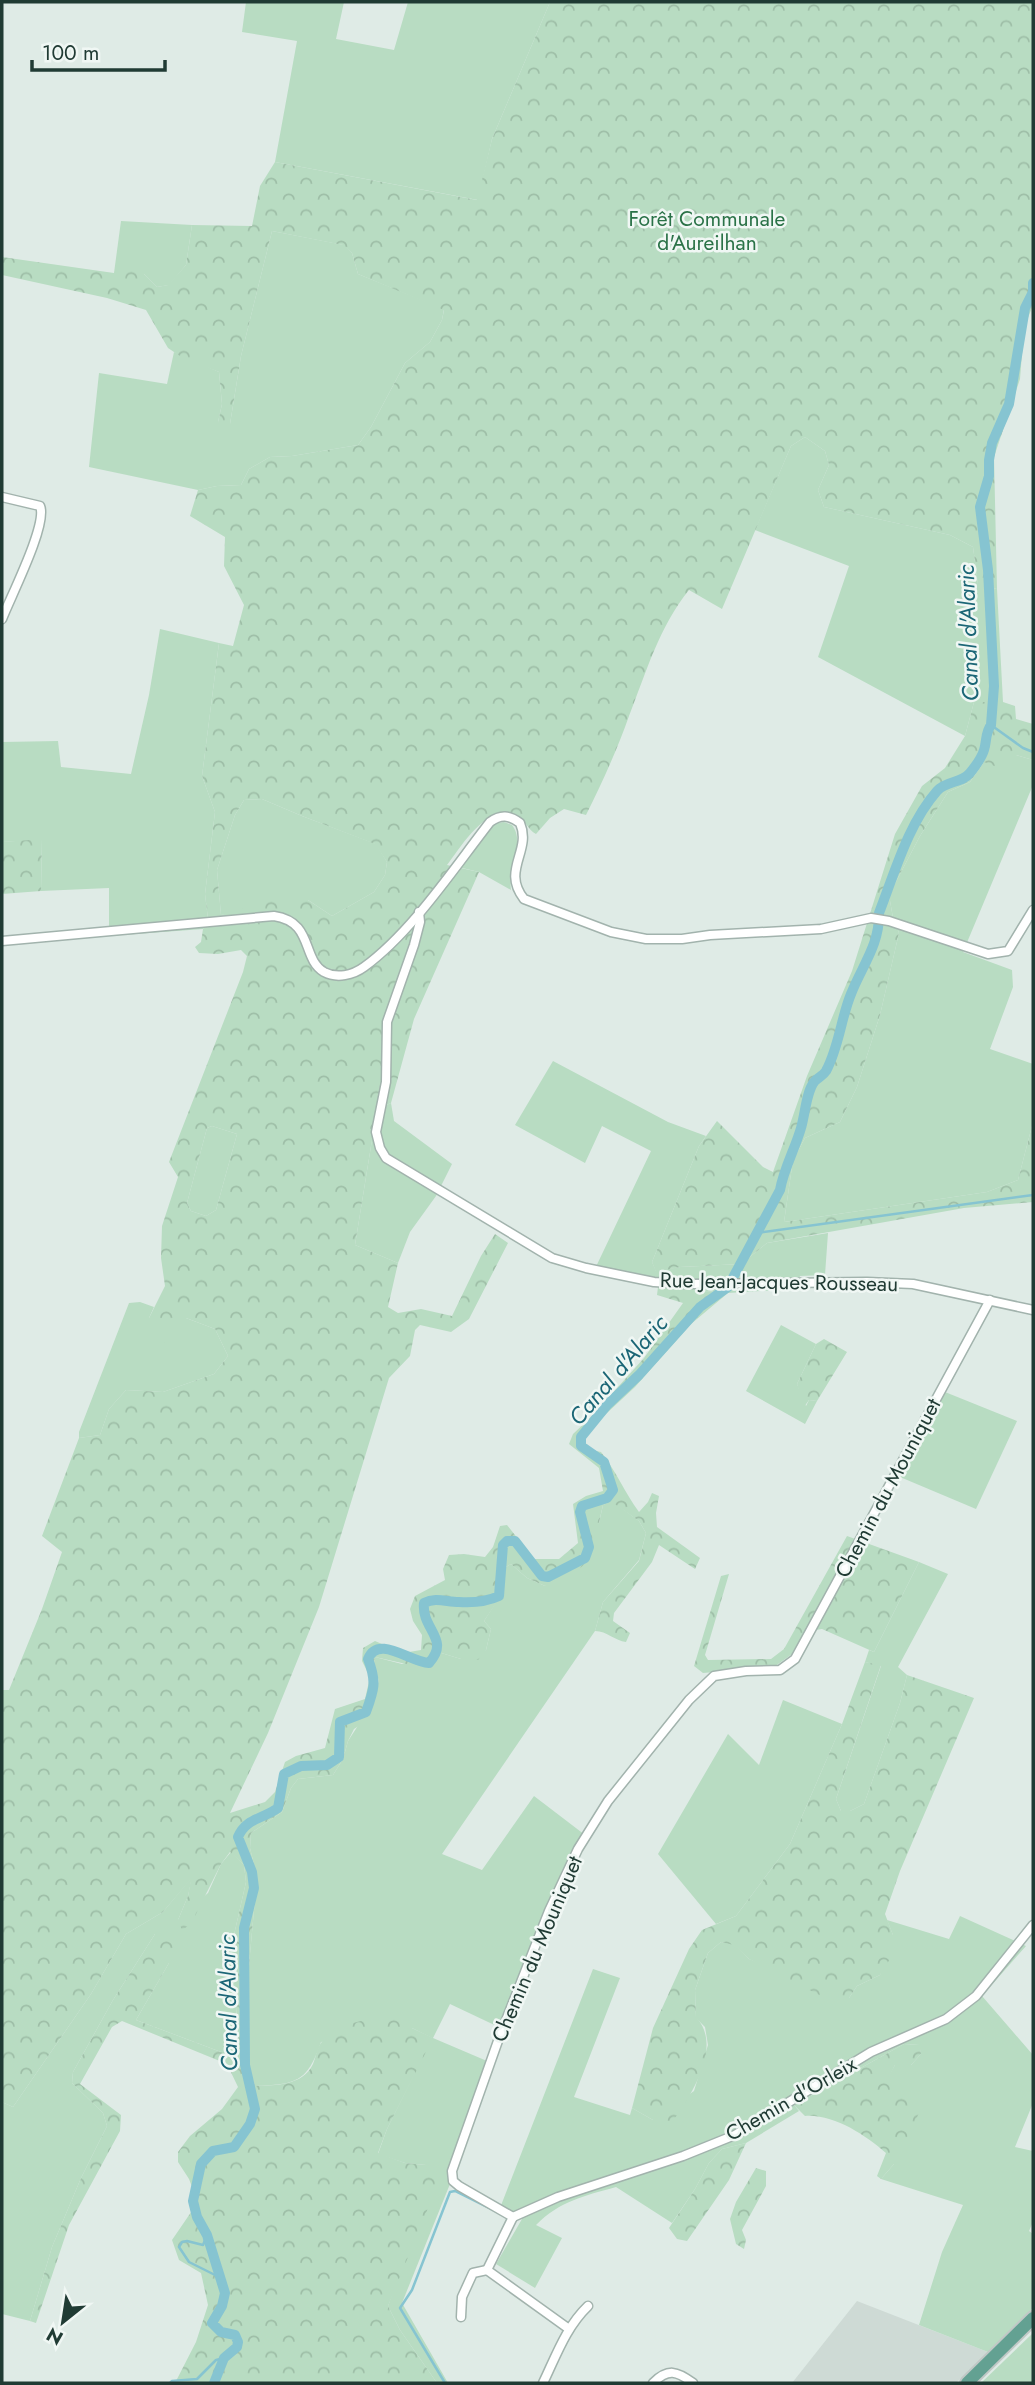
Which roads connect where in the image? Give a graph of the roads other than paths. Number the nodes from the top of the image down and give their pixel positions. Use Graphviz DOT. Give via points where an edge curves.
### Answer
graph roads {
  1 [pos="2,497"];
  2 [pos="2,620"];
  3 [pos="1033,910"];
  4 [pos="419,912"];
  5 [pos="2,942"];
  6 [pos="990,1300"];
  7 [pos="1033,1310"];
  8 [pos="1033,1925"];
  9 [pos="513,2217"];
  10 [pos="487,2270"];
  11 [pos="588,2306"];
  12 [pos="461,2317"];
  13 [pos="1033,2318"];
  14 [pos="569,2329"];
  15 [pos="543,2383"];
  16 [pos="653,2383"];
  17 [pos="693,2383"];
  18 [pos="967,2383"];
  1 -- 2 [label="street" via="34,503 43,512"];
  3 -- 4 [label="street" via="1008,951 998,954 871,918 821,929 682,939 627,936 524,899 514,879 524,832 520,823 505,816 490,821"];
  4 -- 5 [label="street" via="362,968 334,976 319,969 299,930 274,916"];
  4 -- 6 [label="street, Rue Jean-Jacques Rousseau" via="414,945 387,1022 386,1082 376,1132 386,1158 552,1258 586,1268 654,1282 913,1284"];
  6 -- 7 [label="street, Rue Jean-Jacques Rousseau"];
  6 -- 9 [label="street, Chemin du Mouniquet" via="795,1659 780,1670 714,1676 616,1791 578,1850 503,2025 452,2171 459,2186"];
  8 -- 9 [label="street, Chemin d'Orleix" via="976,1996 946,2019 871,2052 735,2135 570,2192"];
  9 -- 10 [label="street"];
  10 -- 12 [label="street" via="473,2273 462,2297"];
  10 -- 14 [label="street"];
  11 -- 14 [label="street"];
  13 -- 18 [label="main road"];
  14 -- 15 [label="street"];
  16 -- 17 [label="street" via="662,2374 672,2373"];
}
